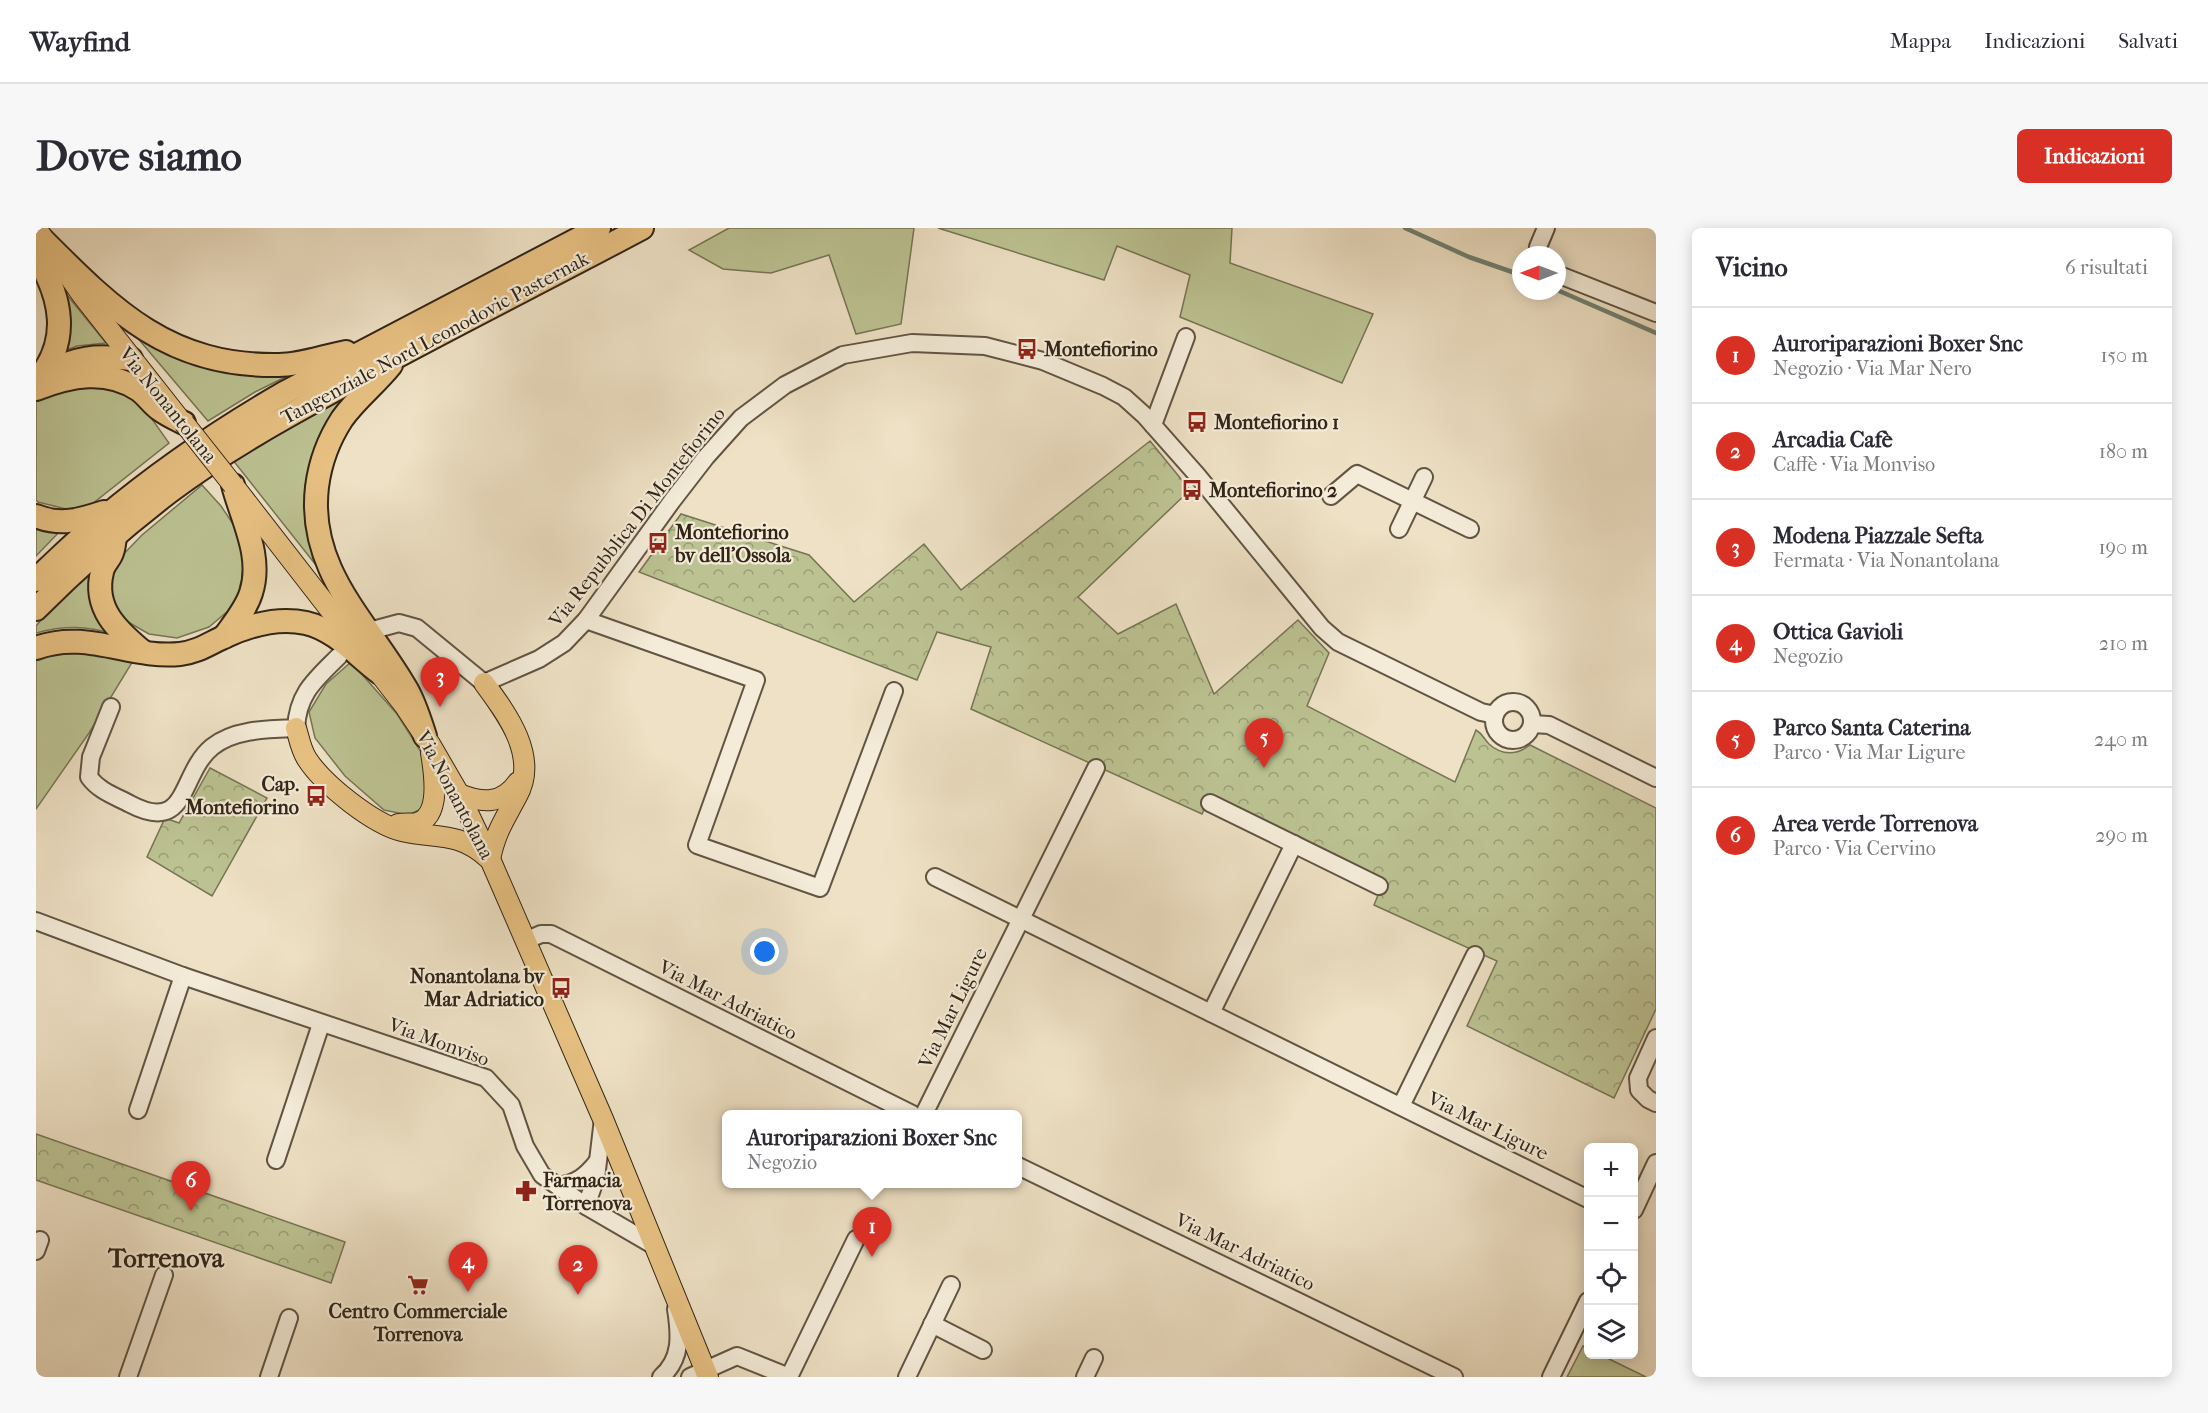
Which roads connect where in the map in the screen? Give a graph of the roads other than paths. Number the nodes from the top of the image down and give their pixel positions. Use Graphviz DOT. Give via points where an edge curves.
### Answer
graph roads {
  1 [pos="599,228"];
  2 [pos="642,228"];
  3 [pos="1546,228"];
  4 [pos="38,240"];
  5 [pos="1538,246"];
  6 [pos="1566,277"];
  7 [pos="1656,313"];
  8 [pos="1186,337"];
  9 [pos="371,347"];
  10 [pos="399,355"];
  11 [pos="130,359"];
  12 [pos="39,382"];
  13 [pos="184,423"];
  14 [pos="1153,425"];
  15 [pos="1424,477"];
  16 [pos="233,485"];
  17 [pos="1331,496"];
  18 [pos="1413,502"];
  19 [pos="114,508"];
  20 [pos="36,516"];
  21 [pos="1399,529"];
  22 [pos="1470,529"];
  23 [pos="116,534"];
  24 [pos="36,580"];
  25 [pos="36,609"];
  26 [pos="586,620"];
  27 [pos="373,630"];
  28 [pos="224,637"];
  29 [pos="36,648"];
  30 [pos="142,651"];
  31 [pos="339,656"];
  32 [pos="380,673"];
  33 [pos="484,683"];
  34 [pos="894,691"];
  35 [pos="111,707"];
  36 [pos="1495,715"];
  37 [pos="1532,724"];
  38 [pos="296,728"];
  39 [pos="428,740"];
  40 [pos="1096,768"];
  41 [pos="525,769"];
  42 [pos="1656,778"];
  43 [pos="459,794"];
  44 [pos="1210,803"];
  45 [pos="387,824"];
  46 [pos="1294,844"];
  47 [pos="490,859"];
  48 [pos="935,877"];
  49 [pos="1379,886"];
  50 [pos="1021,919"];
  51 [pos="36,921"];
  52 [pos="525,941"];
  53 [pos="1475,955"];
  54 [pos="183,976"];
  55 [pos="1211,1013"];
  56 [pos="321,1024"];
  57 [pos="1656,1038"];
  58 [pos="1656,1103"];
  59 [pos="1401,1106"];
  60 [pos="138,1110"];
  61 [pos="904,1110"];
  62 [pos="926,1110"];
  63 [pos="603,1119"];
  64 [pos="276,1160"];
  65 [pos="597,1162"];
  66 [pos="1656,1163"];
  67 [pos="1022,1168"];
  68 [pos="558,1186"];
  69 [pos="1586,1197"];
  70 [pos="1638,1201"];
  71 [pos="586,1206"];
  72 [pos="856,1239"];
  73 [pos="653,1245"];
  74 [pos="164,1275"];
  75 [pos="951,1285"];
  76 [pos="673,1291"];
  77 [pos="1586,1305"];
  78 [pos="289,1318"];
  79 [pos="932,1324"];
  80 [pos="983,1350"];
  81 [pos="1094,1358"];
  82 [pos="701,1374"];
  83 [pos="128,1377"];
  84 [pos="269,1377"];
  85 [pos="661,1377"];
  86 [pos="789,1377"];
  87 [pos="907,1377"];
  88 [pos="1085,1377"];
  89 [pos="1454,1377"];
  90 [pos="1551,1377"];
  1 -- 9 [label="highway, Tangenziale Nord Leonodovic Pasternak"];
  2 -- 10 [label="highway, Tangenziale Nord Leonodovic Pasternak"];
  3 -- 5 [label="street"];
  4 -- 9 [label="highway" via="130,320 180,348 245,364 281,365"];
  4 -- 11 [label="main road, Via Nonantolana"];
  4 -- 12 [label="highway" via="59,320 54,358"];
  6 -- 7 [label="street"];
  8 -- 14 [label="street"];
  9 -- 19 [label="highway, Tangenziale Nord Leonodovic Pasternak" via="247,415"];
  10 -- 23 [label="highway, Tangenziale Nord Leonodovic Pasternak" via="229,451"];
  10 -- 39 [label="highway" via="343,418 329,443 319,472 315,502 317,534 349,604 408,691"];
  11 -- 12 [label="highway" via="85,357 68,362"];
  11 -- 13 [label="main road, Via Nonantolana"];
  12 -- 13 [label="highway" via="88,375 108,377 140,391 158,409"];
  13 -- 16 [label="main road, Via Nonantolana, bridge"];
  14 -- 26 [label="street, Via Repubblica Di Montefiorino" via="1124,397 1103,386 1043,362 985,346 912,343 843,355 785,385 741,418 672,501"];
  14 -- 36 [label="street, Via Repubblica Di Montefiorino" via="1322,628 1338,642"];
  15 -- 18 [label="street"];
  16 -- 28 [label="highway" via="251,540 254,575 251,594"];
  16 -- 32 [label="main road, Via Nonantolana"];
  17 -- 18 [label="street" via="1357,474"];
  18 -- 21 [label="street"];
  18 -- 22 [label="street"];
  19 -- 20 [label="highway" via="64,522"];
  19 -- 24 [label="highway"];
  23 -- 25 [label="highway, Tangenziale Nord Leonodovic Pasternak"];
  23 -- 30 [label="highway" via="112,553 102,569 103,605 112,623"];
  26 -- 33 [label="street, Via Repubblica Di Montefiorino" via="554,650"];
  26 -- 34 [label="street" via="756,680 697,845 820,888"];
  27 -- 33 [label="street" via="399,623 417,628"];
  28 -- 30 [label="highway" via="196,652 161,655"];
  28 -- 32 [label="highway" via="270,622 307,623 336,636"];
  29 -- 30 [label="highway" via="66,641 91,641"];
  31 -- 38 [label="street" via="304,692"];
  32 -- 39 [label="main road, Via Nonantolana"];
  33 -- 41 [label="main road" via="508,719"];
  35 -- 38 [label="street" via="91,757 89,777 96,787 145,812 173,809 199,762 222,740 267,729"];
  36 -- 37 [label="street" via="1503,705 1517,702 1529,710"];
  36 -- 37 [label="street" via="1499,734 1512,740 1526,736"];
  37 -- 42 [label="street" via="1549,725"];
  38 -- 45 [label="main road" via="307,759 320,773 354,805"];
  39 -- 43 [label="main road, Via Nonantolana"];
  39 -- 45 [label="main road" via="436,783 433,804 418,823"];
  40 -- 50 [label="street, Via Mar Ligure"];
  41 -- 43 [label="main road" via="514,789 496,800 485,802"];
  41 -- 47 [label="main road" via="523,783 498,830"];
  43 -- 47 [label="main road, Via Nonantolana"];
  44 -- 46 [label="street"];
  45 -- 47 [label="main road" via="398,830 462,840"];
  46 -- 49 [label="street"];
  46 -- 55 [label="street"];
  47 -- 52 [label="main road, Via Nonantolana"];
  48 -- 50 [label="street, Via Mar Ligure"];
  50 -- 55 [label="street, Via Mar Ligure"];
  50 -- 62 [label="street, Via Mar Ligure"];
  51 -- 54 [label="street, Via Monviso"];
  52 -- 61 [label="street, Via Mar Adriatico" via="551,934"];
  52 -- 63 [label="main road, Via Nonantolana"];
  53 -- 59 [label="street, Via Mar Ligure"];
  54 -- 56 [label="street, Via Monviso"];
  54 -- 60 [label="street"];
  55 -- 59 [label="street, Via Mar Ligure"];
  56 -- 64 [label="street"];
  56 -- 68 [label="street, Via Monviso" via="486,1078 511,1105 533,1162 542,1175"];
  57 -- 58 [label="street" via="1638,1078 1638,1090"];
  59 -- 69 [label="street, Via Mar Ligure"];
  63 -- 65 [label="street"];
  63 -- 73 [label="main road, Via Nonantolana"];
  65 -- 68 [label="street" via="583,1178"];
  65 -- 71 [label="street"];
  66 -- 70 [label="street"];
  67 -- 89 [label="street, Via Mar Adriatico"];
  68 -- 71 [label="street, Via Monviso"];
  71 -- 73 [label="street, Via Monviso"];
  72 -- 86 [label="street"];
  73 -- 76 [label="main road, Via Nonantolana"];
  74 -- 83 [label="street"];
  75 -- 79 [label="street"];
  76 -- 82 [label="main road, Via Nonantolana"];
  76 -- 85 [label="street" via="677,1353"];
  77 -- 90 [label="street"];
  78 -- 84 [label="street"];
  79 -- 80 [label="street"];
  79 -- 87 [label="street"];
  81 -- 88 [label="street"];
  82 -- 86 [label="street" via="737,1356"];
}
